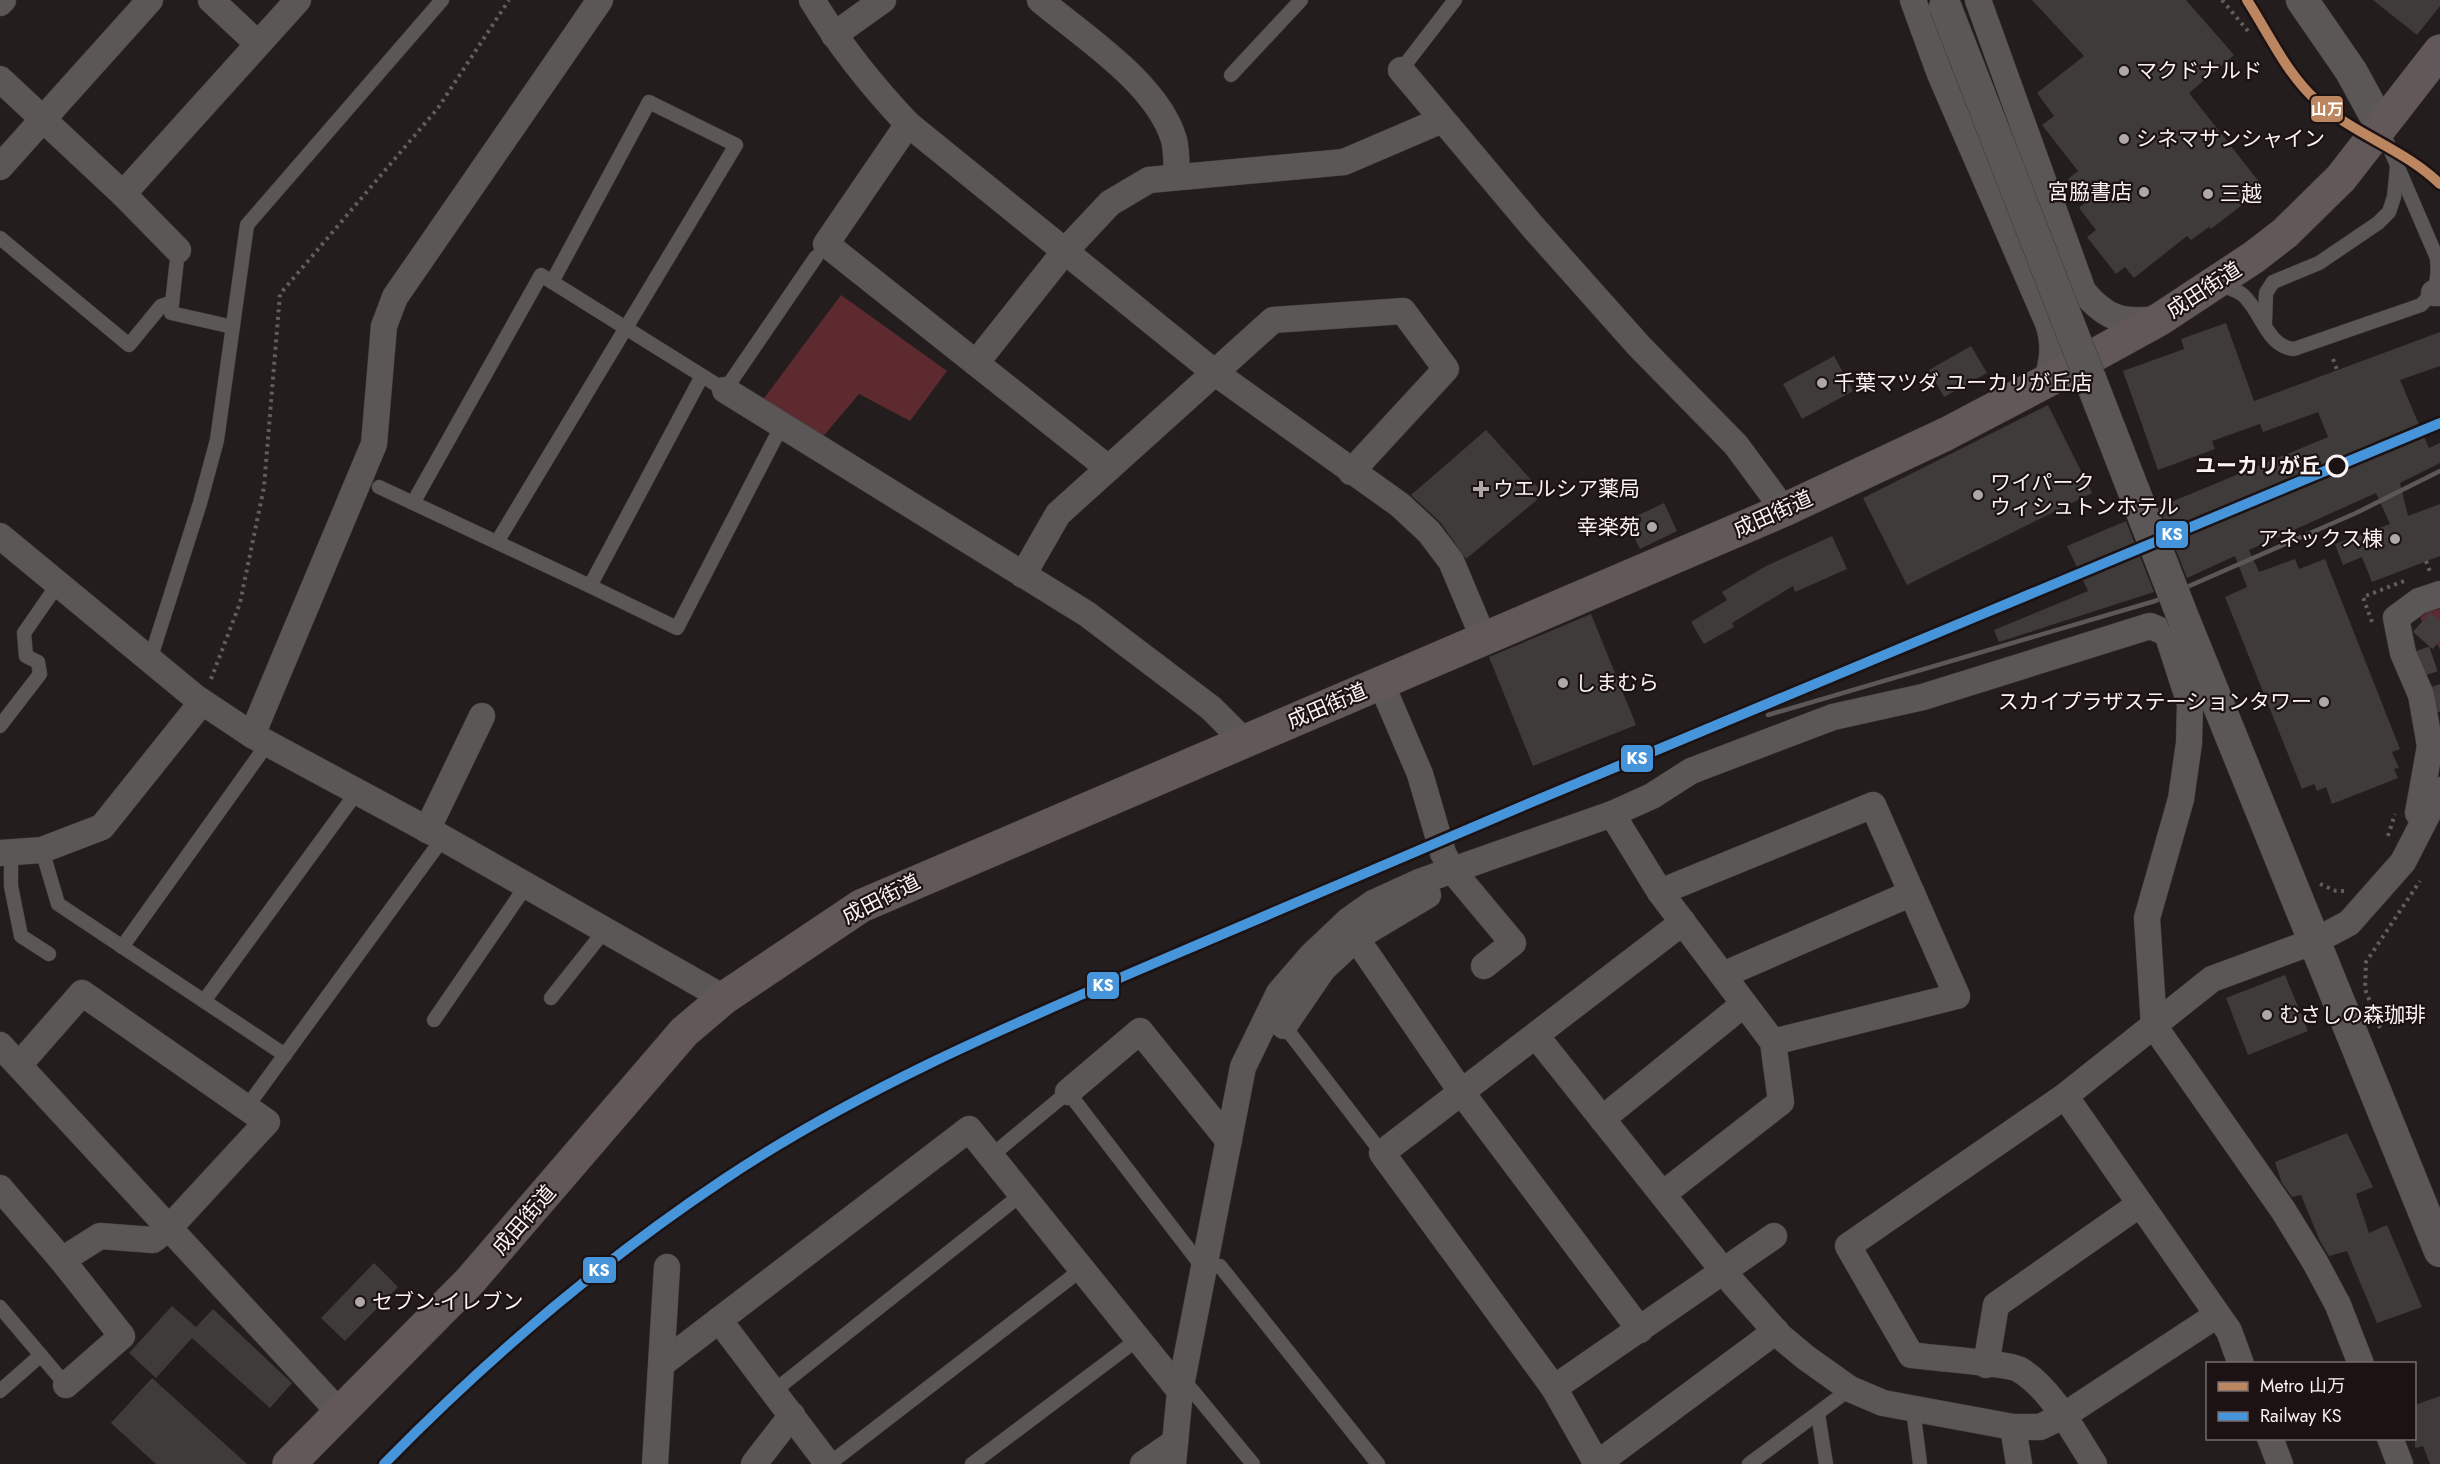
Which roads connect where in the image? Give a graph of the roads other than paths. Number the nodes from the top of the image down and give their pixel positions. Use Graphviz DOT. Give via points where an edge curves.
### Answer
graph roads {
  1 [pos="150,0"];
  2 [pos="211,0"];
  3 [pos="298,0"];
  4 [pos="442,0"];
  5 [pos="600,0"];
  6 [pos="812,0"];
  7 [pos="883,0"];
  8 [pos="1040,0"];
  9 [pos="1302,0"];
  10 [pos="1455,0"];
  11 [pos="1913,0"];
  12 [pos="1978,0"];
  13 [pos="2302,0"];
  14 [pos="1943,3"];
  15 [pos="834,35"];
  16 [pos="258,44"];
  17 [pos="2440,51"];
  18 [pos="1401,70"];
  19 [pos="1231,75"];
  20 [pos="0,79"];
  21 [pos="42,119"];
  22 [pos="1442,120"];
  23 [pos="908,124"];
  24 [pos="2381,126"];
  25 [pos="2397,166"];
  26 [pos="0,167"];
  27 [pos="1177,177"];
  28 [pos="123,194"];
  29 [pos="0,238"];
  30 [pos="178,250"];
  31 [pos="1065,251"];
  32 [pos="816,257"];
  33 [pos="552,282"];
  34 [pos="2214,284"];
  35 [pos="2437,293"];
  36 [pos="172,302"];
  37 [pos="2160,319"];
  38 [pos="2266,325"];
  39 [pos="233,327"];
  40 [pos="626,328"];
  41 [pos="976,363"];
  42 [pos="1214,372"];
  43 [pos="702,376"];
  44 [pos="2046,382"];
  45 [pos="725,390"];
  46 [pos="782,425"];
  47 [pos="1108,468"];
  48 [pos="1351,472"];
  49 [pos="379,487"];
  50 [pos="413,503"];
  51 [pos="1784,510"];
  52 [pos="0,536"];
  53 [pos="498,542"];
  54 [pos="1023,575"];
  55 [pos="2435,583"];
  56 [pos="58,584"];
  57 [pos="590,586"];
  58 [pos="1483,637"];
  59 [pos="150,660"];
  60 [pos="1381,683"];
  61 [pos="202,702"];
  62 [pos="482,716"];
  63 [pos="0,726"];
  64 [pos="260,739"];
  65 [pos="1244,741"];
  66 [pos="2440,790"];
  67 [pos="357,792"];
  68 [pos="1612,814"];
  69 [pos="435,834"];
  70 [pos="42,850"];
  71 [pos="5,853"];
  72 [pos="2413,869"];
  73 [pos="1445,873"];
  74 [pos="526,886"];
  75 [pos="1660,892"];
  76 [pos="1912,893"];
  77 [pos="1683,922"];
  78 [pos="605,930"];
  79 [pos="1356,938"];
  80 [pos="2315,942"];
  81 [pos="122,947"];
  82 [pos="49,954"];
  83 [pos="1484,966"];
  84 [pos="1723,975"];
  85 [pos="551,998"];
  86 [pos="724,998"];
  87 [pos="204,1001"];
  88 [pos="1744,1004"];
  89 [pos="1278,1017"];
  90 [pos="434,1020"];
  91 [pos="2154,1026"];
  92 [pos="1537,1037"];
  93 [pos="1773,1042"];
  94 [pos="0,1045"];
  95 [pos="285,1055"];
  96 [pos="19,1065"];
  97 [pos="1068,1092"];
  98 [pos="1462,1093"];
  99 [pos="2065,1096"];
  100 [pos="246,1108"];
  101 [pos="1602,1119"];
  102 [pos="1229,1141"];
  103 [pos="1382,1153"];
  104 [pos="991,1156"];
  105 [pos="0,1188"];
  106 [pos="1022,1194"];
  107 [pos="1663,1194"];
  108 [pos="2140,1204"];
  109 [pos="170,1227"];
  110 [pos="1774,1236"];
  111 [pos="2440,1251"];
  112 [pos="62,1260"];
  113 [pos="667,1267"];
  114 [pos="1082,1269"];
  115 [pos="1204,1269"];
  116 [pos="1724,1271"];
  117 [pos="0,1307"];
  118 [pos="2217,1315"];
  119 [pos="719,1320"];
  120 [pos="1640,1330"];
  121 [pos="1776,1331"];
  122 [pos="1138,1339"];
  123 [pos="41,1355"];
  124 [pos="2240,1362"];
  125 [pos="2360,1362"];
  126 [pos="663,1363"];
  127 [pos="1986,1365"];
  128 [pos="1181,1384"];
  129 [pos="66,1385"];
  130 [pos="1554,1388"];
  131 [pos="1850,1389"];
  132 [pos="0,1391"];
  133 [pos="774,1391"];
  134 [pos="1913,1409"];
  135 [pos="340,1413"];
  136 [pos="1818,1414"];
  137 [pos="792,1415"];
  138 [pos="2063,1416"];
  139 [pos="2013,1427"];
  140 [pos="2271,1440"];
  141 [pos="2391,1440"];
  142 [pos="1174,1453"];
  143 [pos="289,1464"];
  144 [pos="655,1464"];
  145 [pos="754,1464"];
  146 [pos="829,1464"];
  147 [pos="972,1464"];
  148 [pos="1143,1464"];
  149 [pos="1253,1464"];
  150 [pos="1378,1464"];
  151 [pos="1597,1464"];
  152 [pos="1749,1464"];
  153 [pos="1826,1464"];
  154 [pos="1920,1464"];
  155 [pos="2019,1464"];
  156 [pos="2094,1464"];
  157 [pos="2280,1464"];
  158 [pos="2400,1464"];
  1 -- 21 [label="street"];
  2 -- 16 [label="street"];
  3 -- 16 [label="street"];
  4 -- 39 [label="lane" via="247,225"];
  5 -- 64 [label="street" via="395,297 384,326 374,444"];
  6 -- 15 [label="street"];
  7 -- 15 [label="street"];
  8 -- 27 [label="street" via="1157,102 1174,141"];
  9 -- 19 [label="lane"];
  10 -- 18 [label="lane"];
  11 -- 44 [label="street" via="1940,74 2050,331 2053,351"];
  12 -- 37 [label="street" via="2084,291 2097,308 2130,322"];
  13 -- 24 [label="street" via="2351,71"];
  14 -- 80 [label="street, bridge" via="2184,620"];
  15 -- 23 [label="street" via="871,86"];
  16 -- 28 [label="street"];
  17 -- 24 [label="highway, 成田街道"];
  18 -- 22 [label="street"];
  20 -- 21 [label="street"];
  21 -- 26 [label="street"];
  21 -- 28 [label="street"];
  22 -- 27 [label="street" via="1344,162"];
  22 -- 51 [label="street" via="1632,337 1736,445"];
  23 -- 31 [label="street"];
  23 -- 41 [label="street" via="826,244"];
  24 -- 25 [label="lane"];
  24 -- 34 [label="highway, 成田街道" via="2341,178 2285,233"];
  25 -- 35 [label="lane" via="2437,258"];
  25 -- 38 [label="lane" via="2389,212 2319,264 2273,282 2266,293"];
  27 -- 31 [label="street" via="1149,180 1110,203"];
  28 -- 30 [label="street"];
  29 -- 36 [label="lane" via="129,345 161,306"];
  30 -- 36 [label="lane"];
  31 -- 41 [label="street"];
  31 -- 42 [label="street"];
  32 -- 45 [label="lane"];
  33 -- 40 [label="lane"];
  33 -- 40 [label="lane" via="649,102 736,145"];
  33 -- 50 [label="lane" via="541,274"];
  34 -- 37 [label="highway, 成田街道"];
  34 -- 38 [label="lane" via="2242,294"];
  35 -- 38 [label="lane" via="2421,305 2294,349 2283,348"];
  36 -- 39 [label="lane" via="171,313"];
  37 -- 44 [label="highway, 成田街道"];
  39 -- 59 [label="lane" via="217,440"];
  40 -- 43 [label="lane"];
  40 -- 53 [label="lane"];
  41 -- 47 [label="street"];
  42 -- 47 [label="street"];
  42 -- 48 [label="street"];
  42 -- 48 [label="street" via="1273,320 1403,311 1446,369"];
  43 -- 45 [label="lane"];
  43 -- 57 [label="lane"];
  44 -- 51 [label="highway, 成田街道"];
  45 -- 46 [label="street"];
  46 -- 54 [label="street"];
  46 -- 57 [label="lane" via="677,628"];
  47 -- 54 [label="street" via="1058,514"];
  48 -- 58 [label="street" via="1400,505 1429,532 1451,561"];
  49 -- 50 [label="lane"];
  50 -- 53 [label="lane"];
  51 -- 58 [label="highway, 成田街道"];
  52 -- 56 [label="street"];
  53 -- 57 [label="lane"];
  54 -- 65 [label="street" via="1096,622 1211,708"];
  55 -- 72 [label="street" via="2396,618 2403,653 2421,695 2430,746"];
  56 -- 59 [label="street"];
  56 -- 63 [label="lane" via="24,633 26,656 38,662 40,674"];
  58 -- 60 [label="highway, 成田街道"];
  59 -- 61 [label="street"];
  60 -- 65 [label="highway, 成田街道"];
  60 -- 73 [label="street" via="1420,774"];
  61 -- 64 [label="street"];
  61 -- 70 [label="street" via="102,827"];
  62 -- 69 [label="street"];
  64 -- 67 [label="street"];
  64 -- 81 [label="lane"];
  65 -- 86 [label="highway, 成田街道" via="861,906"];
  66 -- 72 [label="street"];
  67 -- 69 [label="street"];
  67 -- 87 [label="lane"];
  68 -- 73 [label="street"];
  68 -- 75 [label="street"];
  68 -- 91 [label="street" via="1652,796 1691,771 1833,717 1923,697 2150,626 2167,633 2190,704 2181,799 2146,918"];
  69 -- 74 [label="street"];
  69 -- 95 [label="lane"];
  70 -- 71 [label="street"];
  70 -- 81 [label="lane" via="58,904"];
  71 -- 82 [label="lane" via="21,936"];
  72 -- 80 [label="street" via="2349,923"];
  73 -- 79 [label="street" via="1429,894"];
  73 -- 83 [label="street" via="1513,943"];
  73 -- 89 [label="street" via="1373,903 1349,920 1279,993"];
  74 -- 78 [label="street"];
  74 -- 90 [label="lane"];
  75 -- 76 [label="street" via="1873,805"];
  75 -- 77 [label="street"];
  76 -- 84 [label="street"];
  76 -- 93 [label="street" via="1957,996"];
  77 -- 84 [label="street"];
  77 -- 92 [label="street"];
  78 -- 85 [label="lane"];
  78 -- 86 [label="street"];
  79 -- 89 [label="street"];
  79 -- 98 [label="street"];
  80 -- 91 [label="street" via="2212,980"];
  80 -- 111 [label="street"];
  81 -- 87 [label="lane"];
  84 -- 88 [label="street"];
  86 -- 135 [label="highway, 成田街道" via="684,1032 470,1281"];
  87 -- 95 [label="lane"];
  88 -- 93 [label="street"];
  88 -- 101 [label="street"];
  89 -- 102 [label="street" via="1243,1067"];
  89 -- 103 [label="lane"];
  91 -- 99 [label="street"];
  91 -- 125 [label="street" via="2283,1210 2338,1305"];
  92 -- 98 [label="street"];
  92 -- 101 [label="street"];
  93 -- 107 [label="street" via="1781,1102"];
  94 -- 96 [label="street"];
  95 -- 100 [label="lane"];
  96 -- 100 [label="street" via="82,993"];
  96 -- 109 [label="street"];
  97 -- 102 [label="street" via="1140,1030"];
  97 -- 104 [label="lane"];
  97 -- 115 [label="lane"];
  98 -- 103 [label="street"];
  98 -- 120 [label="street"];
  99 -- 108 [label="street"];
  99 -- 127 [label="street" via="1848,1246 1911,1355"];
  100 -- 109 [label="street" via="267,1122"];
  101 -- 107 [label="street"];
  102 -- 115 [label="street"];
  103 -- 130 [label="street"];
  104 -- 106 [label="street"];
  104 -- 119 [label="street" via="969,1129"];
  105 -- 112 [label="street"];
  106 -- 114 [label="street"];
  106 -- 133 [label="lane"];
  107 -- 116 [label="street"];
  108 -- 118 [label="street"];
  108 -- 127 [label="street" via="1996,1305"];
  109 -- 112 [label="street" via="153,1240 100,1236"];
  109 -- 135 [label="street"];
  110 -- 116 [label="street"];
  112 -- 129 [label="street" via="122,1336"];
  113 -- 126 [label="street"];
  114 -- 122 [label="street"];
  114 -- 146 [label="lane"];
  115 -- 128 [label="street"];
  115 -- 150 [label="lane" via="1221,1266"];
  116 -- 120 [label="street"];
  116 -- 121 [label="street"];
  117 -- 123 [label="lane"];
  118 -- 124 [label="street" via="2229,1331"];
  118 -- 138 [label="street"];
  119 -- 126 [label="street"];
  119 -- 133 [label="street"];
  120 -- 130 [label="street"];
  121 -- 131 [label="street"];
  121 -- 151 [label="street"];
  122 -- 128 [label="street"];
  122 -- 147 [label="lane"];
  123 -- 129 [label="lane"];
  123 -- 132 [label="lane"];
  126 -- 144 [label="street"];
  127 -- 138 [label="street" via="2019,1369 2038,1384"];
  128 -- 142 [label="street"];
  128 -- 149 [label="lane"];
  130 -- 151 [label="street"];
  131 -- 134 [label="street" via="1883,1403"];
  131 -- 136 [label="lane"];
  133 -- 137 [label="street"];
  134 -- 139 [label="street"];
  134 -- 154 [label="lane"];
  135 -- 143 [label="highway, 成田街道"];
  136 -- 152 [label="lane"];
  136 -- 153 [label="lane"];
  137 -- 145 [label="street"];
  137 -- 146 [label="street"];
  138 -- 139 [label="street" via="2040,1427"];
  138 -- 156 [label="street"];
  139 -- 155 [label="street"];
  140 -- 157 [label="street"];
  141 -- 158 [label="street"];
  142 -- 148 [label="street"];
}
